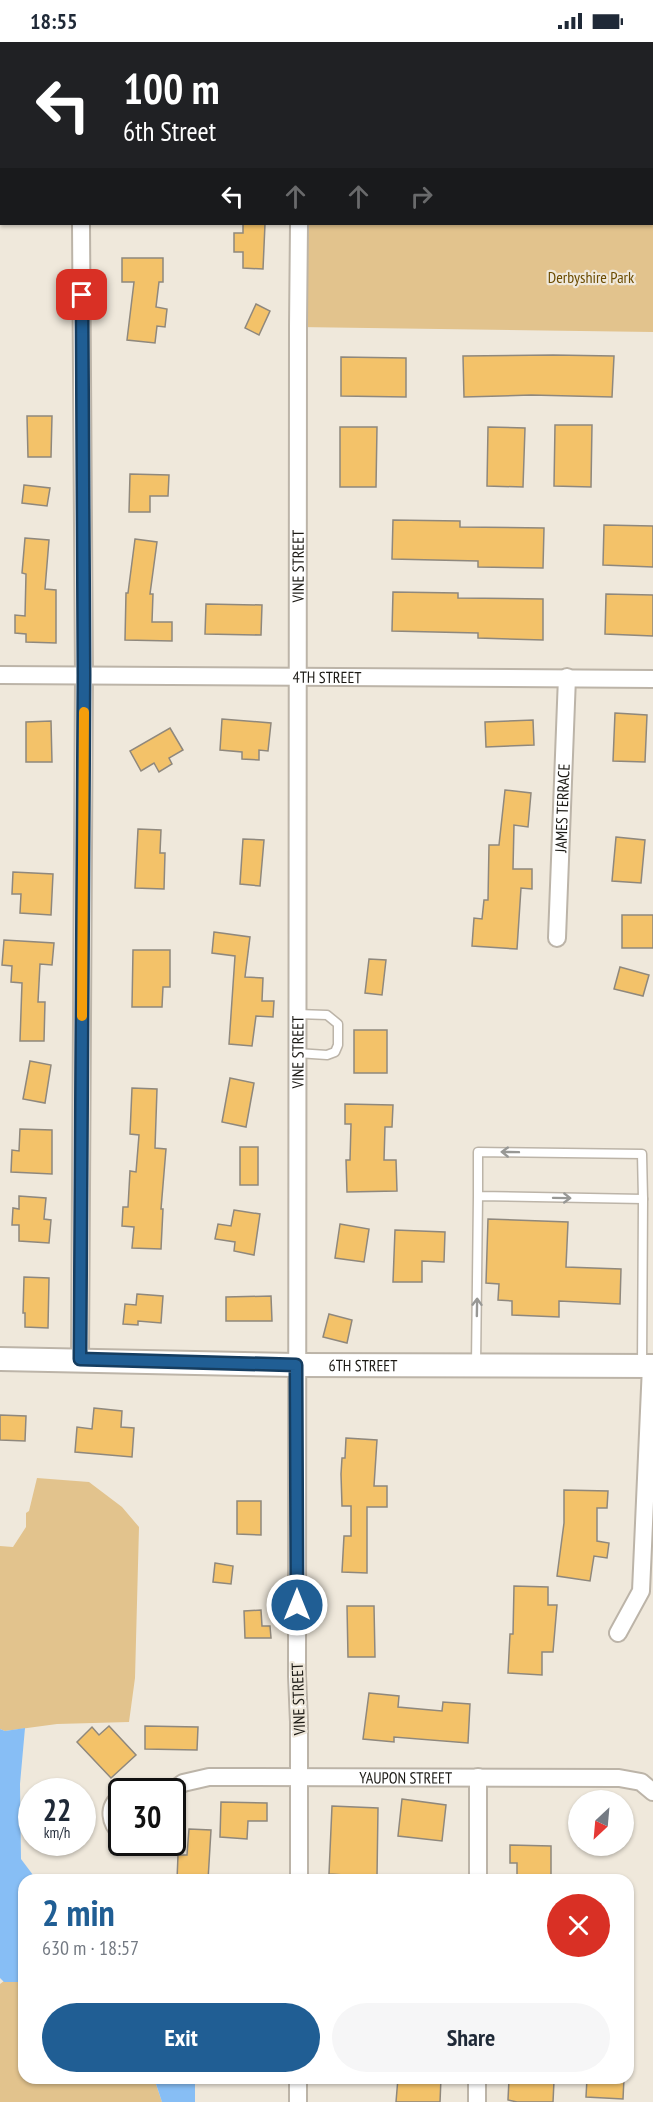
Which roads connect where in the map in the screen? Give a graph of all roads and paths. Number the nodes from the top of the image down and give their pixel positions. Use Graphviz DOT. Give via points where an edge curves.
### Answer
graph roads {
  1 [pos="81,225"];
  2 [pos="300,225"];
  3 [pos="0,675"];
  4 [pos="84,675"];
  5 [pos="299,676"];
  6 [pos="567,677"];
  7 [pos="653,679"];
  8 [pos="557,938"];
  9 [pos="297,1014"];
  10 [pos="297,1053"];
  11 [pos="478,1196"];
  12 [pos="643,1199"];
  13 [pos="0,1359"];
  14 [pos="80,1359"];
  15 [pos="296,1365"];
  16 [pos="476,1366"];
  17 [pos="649,1366"];
  18 [pos="618,1633"];
  19 [pos="299,1776"];
  20 [pos="478,1777"];
  21 [pos="186,1782"];
  22 [pos="647,1787"];
  23 [pos="298,1874"];
  24 [pos="478,1874"];
  25 [pos="298,2084"];
  26 [pos="477,2084"];
  27 [pos="298,2102"];
  28 [pos="477,2102"];
  1 -- 4 [label="street"];
  2 -- 5 [label="street, VINE STREET"];
  3 -- 4 [label="street, 4TH STREET"];
  4 -- 5 [label="street, 4TH STREET"];
  4 -- 14 [label="street"];
  5 -- 6 [label="street, 4TH STREET"];
  5 -- 9 [label="street, VINE STREET"];
  6 -- 7 [label="street, 4TH STREET"];
  6 -- 8 [label="street, JAMES TERRACE"];
  9 -- 10 [label="street, VINE STREET"];
  9 -- 10 [label="lane" via="327,1016 338,1024 338,1045 335,1052 327,1055"];
  10 -- 15 [label="street, VINE STREET"];
  11 -- 12 [label="lane, one-way"];
  12 -- 11 [label="lane, one-way" via="642,1154 478,1152"];
  16 -- 11 [label="lane, one-way"];
  12 -- 17 [label="lane"];
  13 -- 14 [label="street, 6TH STREET"];
  14 -- 15 [label="street, 6TH STREET"];
  15 -- 16 [label="street, 6TH STREET"];
  15 -- 19 [label="street, VINE STREET"];
  16 -- 17 [label="street, 6TH STREET"];
  17 -- 18 [label="street" via="641,1591"];
  19 -- 20 [label="street, YAUPON STREET"];
  19 -- 21 [label="street, YAUPON STREET" via="209,1777"];
  19 -- 23 [label="street, VINE STREET"];
  20 -- 22 [label="street, YAUPON STREET" via="619,1778"];
  20 -- 24 [label="street"];
  25 -- 27 [label="street"];
  26 -- 28 [label="street"];
}
